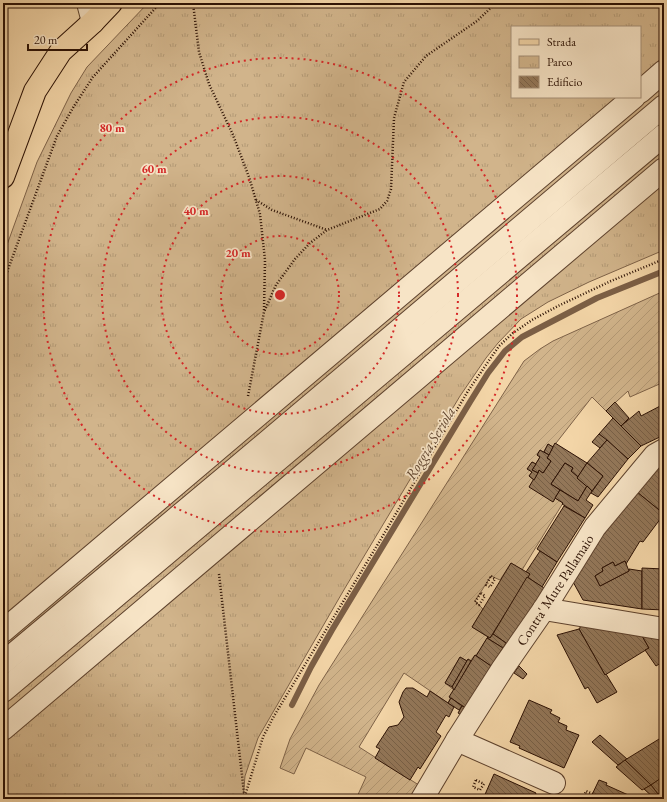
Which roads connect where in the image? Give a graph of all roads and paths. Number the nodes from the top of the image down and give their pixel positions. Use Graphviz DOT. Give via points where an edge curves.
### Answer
graph roads {
  1 [pos="111,3"];
  2 [pos="160,3"];
  3 [pos="193,3"];
  4 [pos="496,3"];
  5 [pos="91,13"];
  6 [pos="664,71"];
  7 [pos="641,91"];
  8 [pos="633,98"];
  9 [pos="664,106"];
  10 [pos="664,135"];
  11 [pos="664,169"];
  12 [pos="3,177"];
  13 [pos="256,200"];
  14 [pos="328,230"];
  15 [pos="664,259"];
  16 [pos="3,283"];
  17 [pos="264,312"];
  18 [pos="248,400"];
  19 [pos="664,450"];
  20 [pos="219,571"];
  21 [pos="544,609"];
  22 [pos="664,629"];
  23 [pos="3,631"];
  24 [pos="3,663"];
  25 [pos="3,691"];
  26 [pos="3,728"];
  27 [pos="457,740"];
  28 [pos="476,780"];
  29 [pos="554,783"];
  30 [pos="244,797"];
  31 [pos="422,799"];
  32 [pos="583,799"];
  33 [pos="590,799"];
  1 -- 5 [label="main road"];
  2 -- 16 [label="path" via="93,77 57,136"];
  3 -- 13 [label="path" via="199,52 209,84 233,134"];
  4 -- 14 [label="path" via="477,21 426,56 404,82 394,118 391,189 387,201 380,209"];
  5 -- 12 [label="main road" via="61,51 35,91"];
  6 -- 7 [label="street"];
  8 -- 23 [label="street"];
  9 -- 24 [label="street"];
  10 -- 25 [label="street"];
  11 -- 26 [label="street"];
  13 -- 14 [label="path" via="272,210"];
  13 -- 17 [label="path" via="265,260"];
  14 -- 17 [label="path" via="310,243 295,259 276,285"];
  15 -- 30 [label="path" via="558,306 532,320 500,346 468,391 382,539 274,716 263,737"];
  17 -- 18 [label="path"];
  19 -- 21 [label="street, Contra' Mure Pallamaio" via="655,455 596,527"];
  20 -- 30 [label="path"];
  21 -- 22 [label="street"];
  21 -- 27 [label="street, Contra' Mure Pallamaio"];
  27 -- 29 [label="street"];
  27 -- 31 [label="street, Contra' Mure Pallamaio"];
  28 -- 28 [label="path" via="484,784 480,790 473,787"];
  32 -- 33 [label="path" via="586,791 593,794"];
}
